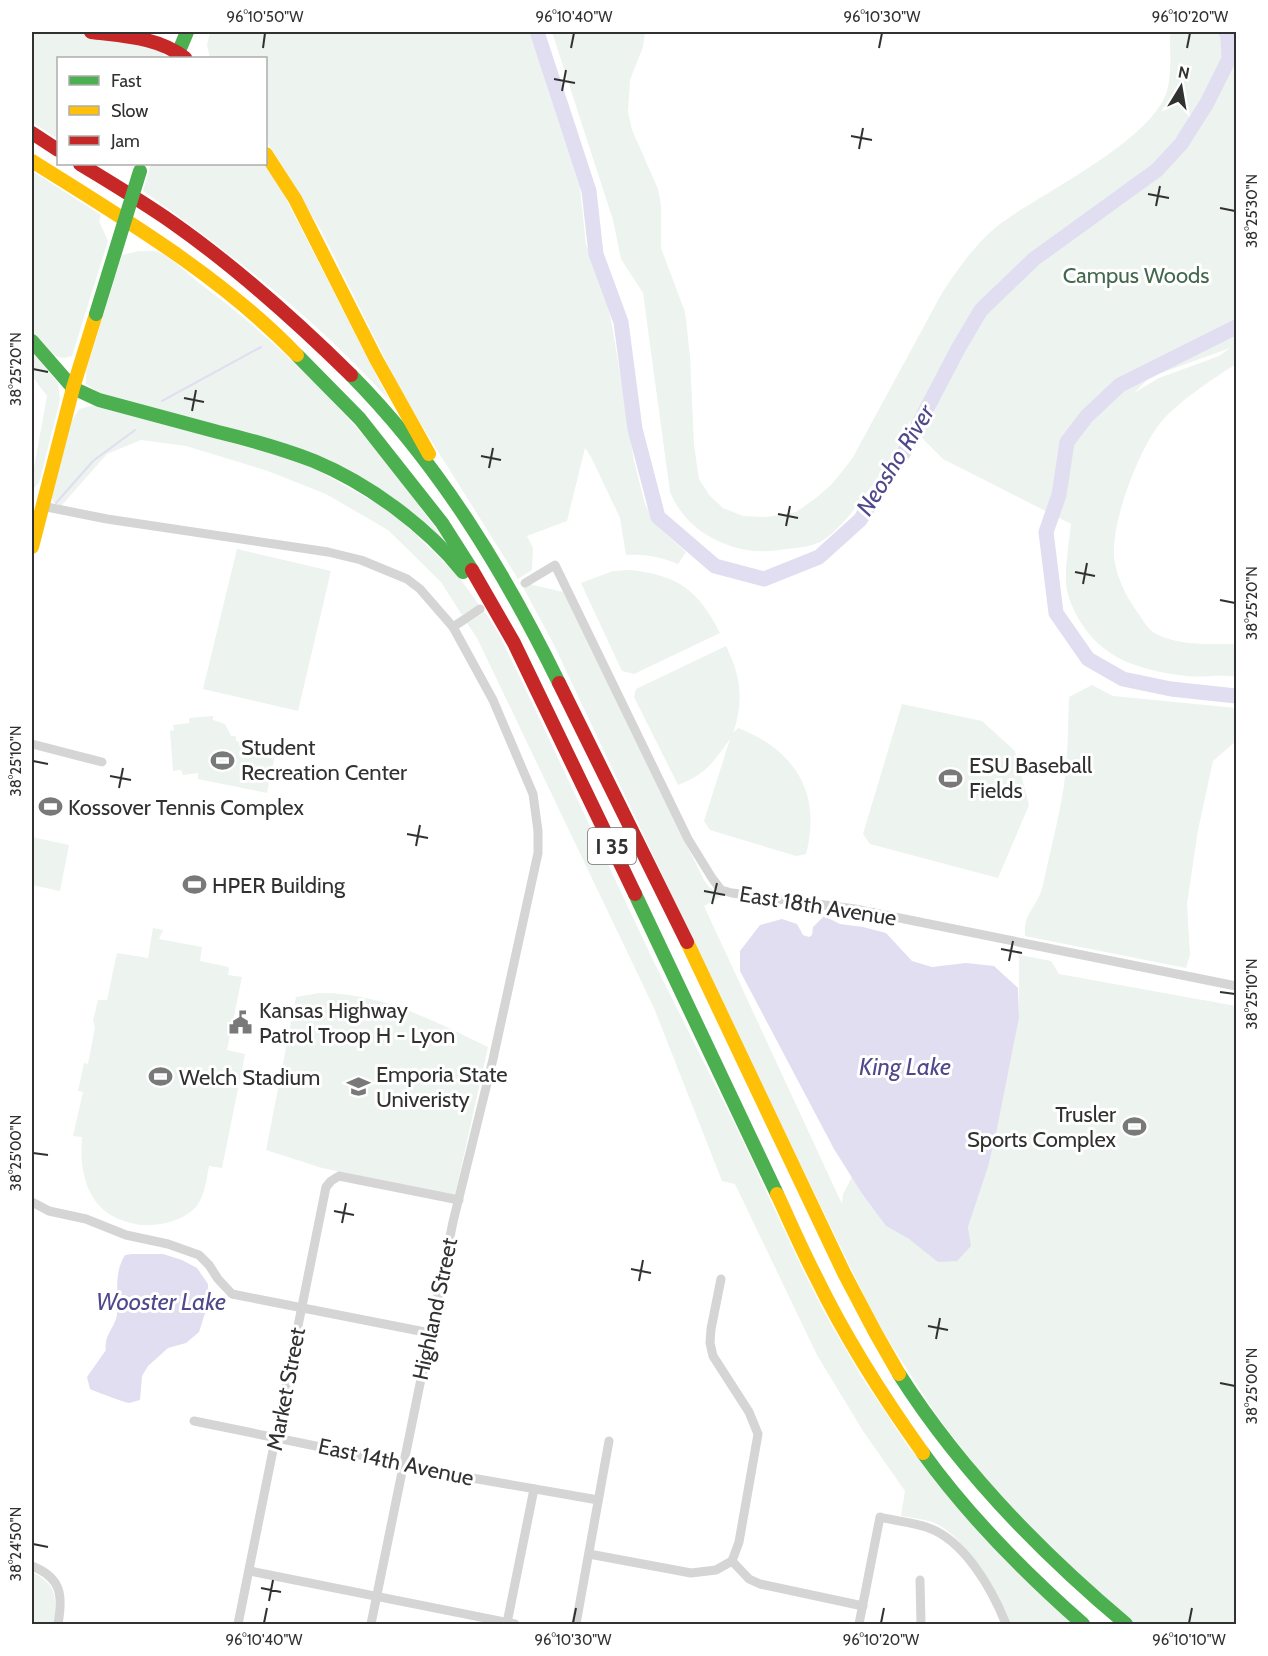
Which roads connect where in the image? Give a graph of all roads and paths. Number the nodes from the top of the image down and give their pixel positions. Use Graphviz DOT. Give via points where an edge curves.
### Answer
graph roads {
  1 [pos="91,32"];
  2 [pos="187,32"];
  3 [pos="180,56"];
  4 [pos="32,133"];
  5 [pos="57,149"];
  6 [pos="267,156"];
  7 [pos="32,160"];
  8 [pos="82,165"];
  9 [pos="141,167"];
  10 [pos="32,342"];
  11 [pos="73,388"];
  12 [pos="447,491"];
  13 [pos="42,507"];
  14 [pos="32,547"];
  15 [pos="525,583"];
  16 [pos="480,609"];
  17 [pos="453,627"];
  18 [pos="505,627"];
  19 [pos="32,744"];
  20 [pos="102,762"];
  21 [pos="1236,986"];
  22 [pos="459,1200"];
  23 [pos="32,1202"];
  24 [pos="721,1279"];
  25 [pos="301,1308"];
  26 [pos="430,1333"];
  27 [pos="194,1421"];
  28 [pos="277,1438"];
  29 [pos="609,1441"];
  30 [pos="404,1463"];
  31 [pos="534,1490"];
  32 [pos="598,1500"];
  33 [pos="589,1554"];
  34 [pos="732,1561"];
  35 [pos="32,1566"];
  36 [pos="249,1571"];
  37 [pos="920,1580"];
  38 [pos="377,1597"];
  39 [pos="863,1606"];
  40 [pos="58,1624"];
  41 [pos="238,1624"];
  42 [pos="371,1624"];
  43 [pos="511,1624"];
  44 [pos="576,1624"];
  45 [pos="859,1624"];
  46 [pos="921,1624"];
  47 [pos="1006,1624"];
  48 [pos="1083,1624"];
  49 [pos="1126,1624"];
  1 -- 3 [label="main road" via="154,42"];
  2 -- 3 [label="main road"];
  4 -- 5 [label="main road"];
  6 -- 12 [label="main road" via="295,199"];
  7 -- 18 [label="main road, I 35" via="154,238 288,345 360,419 399,466 442,523"];
  8 -- 12 [label="main road, I 35" via="177,226 280,308 364,389"];
  9 -- 11 [label="main road, bridge"];
  10 -- 11 [label="main road"];
  11 -- 13 [label="main road"];
  11 -- 18 [label="main road" via="99,400 275,447 316,462 363,487 391,504 451,557"];
  12 -- 49 [label="main road, I 35" via="502,573 634,827 839,1265 909,1389 952,1448 1032,1539"];
  13 -- 14 [label="main road"];
  13 -- 17 [label="street, Highland Street" via="361,560 407,579"];
  15 -- 21 [label="street, East 18th Avenue" via="555,565 688,838 721,890 855,909"];
  16 -- 17 [label="street"];
  17 -- 22 [label="street, Highland Street" via="493,700 533,794 538,831 538,853"];
  18 -- 48 [label="main road, I 35" via="837,1319 873,1380 937,1471 1002,1548"];
  19 -- 20 [label="street"];
  22 -- 25 [label="street, Market Street" via="339,1176 331,1181 326,1187"];
  22 -- 26 [label="street, Highland Street"];
  23 -- 25 [label="street" via="49,1211 199,1255 232,1294"];
  24 -- 34 [label="street" via="711,1329 713,1356 749,1412 758,1434 739,1542"];
  25 -- 26 [label="street"];
  25 -- 28 [label="street, Market Street"];
  26 -- 30 [label="street, Highland Street"];
  27 -- 28 [label="street, East 14th Avenue"];
  28 -- 30 [label="street, East 14th Avenue"];
  28 -- 36 [label="street, Market Street"];
  29 -- 32 [label="street"];
  30 -- 31 [label="street, East 14th Avenue"];
  30 -- 38 [label="street, Highland Street"];
  31 -- 32 [label="street, East 14th Avenue"];
  31 -- 43 [label="street"];
  32 -- 33 [label="street"];
  33 -- 34 [label="street" via="691,1574 716,1570"];
  33 -- 44 [label="street"];
  34 -- 39 [label="street" via="749,1579 760,1584"];
  35 -- 40 [label="street" via="49,1576 59,1590 62,1602"];
  36 -- 38 [label="street"];
  36 -- 41 [label="street, Market Street"];
  37 -- 46 [label="street"];
  38 -- 42 [label="street, Highland Street"];
  38 -- 43 [label="street"];
  39 -- 45 [label="street"];
  39 -- 47 [label="street" via="880,1517 926,1527 952,1541 986,1583"];
}
